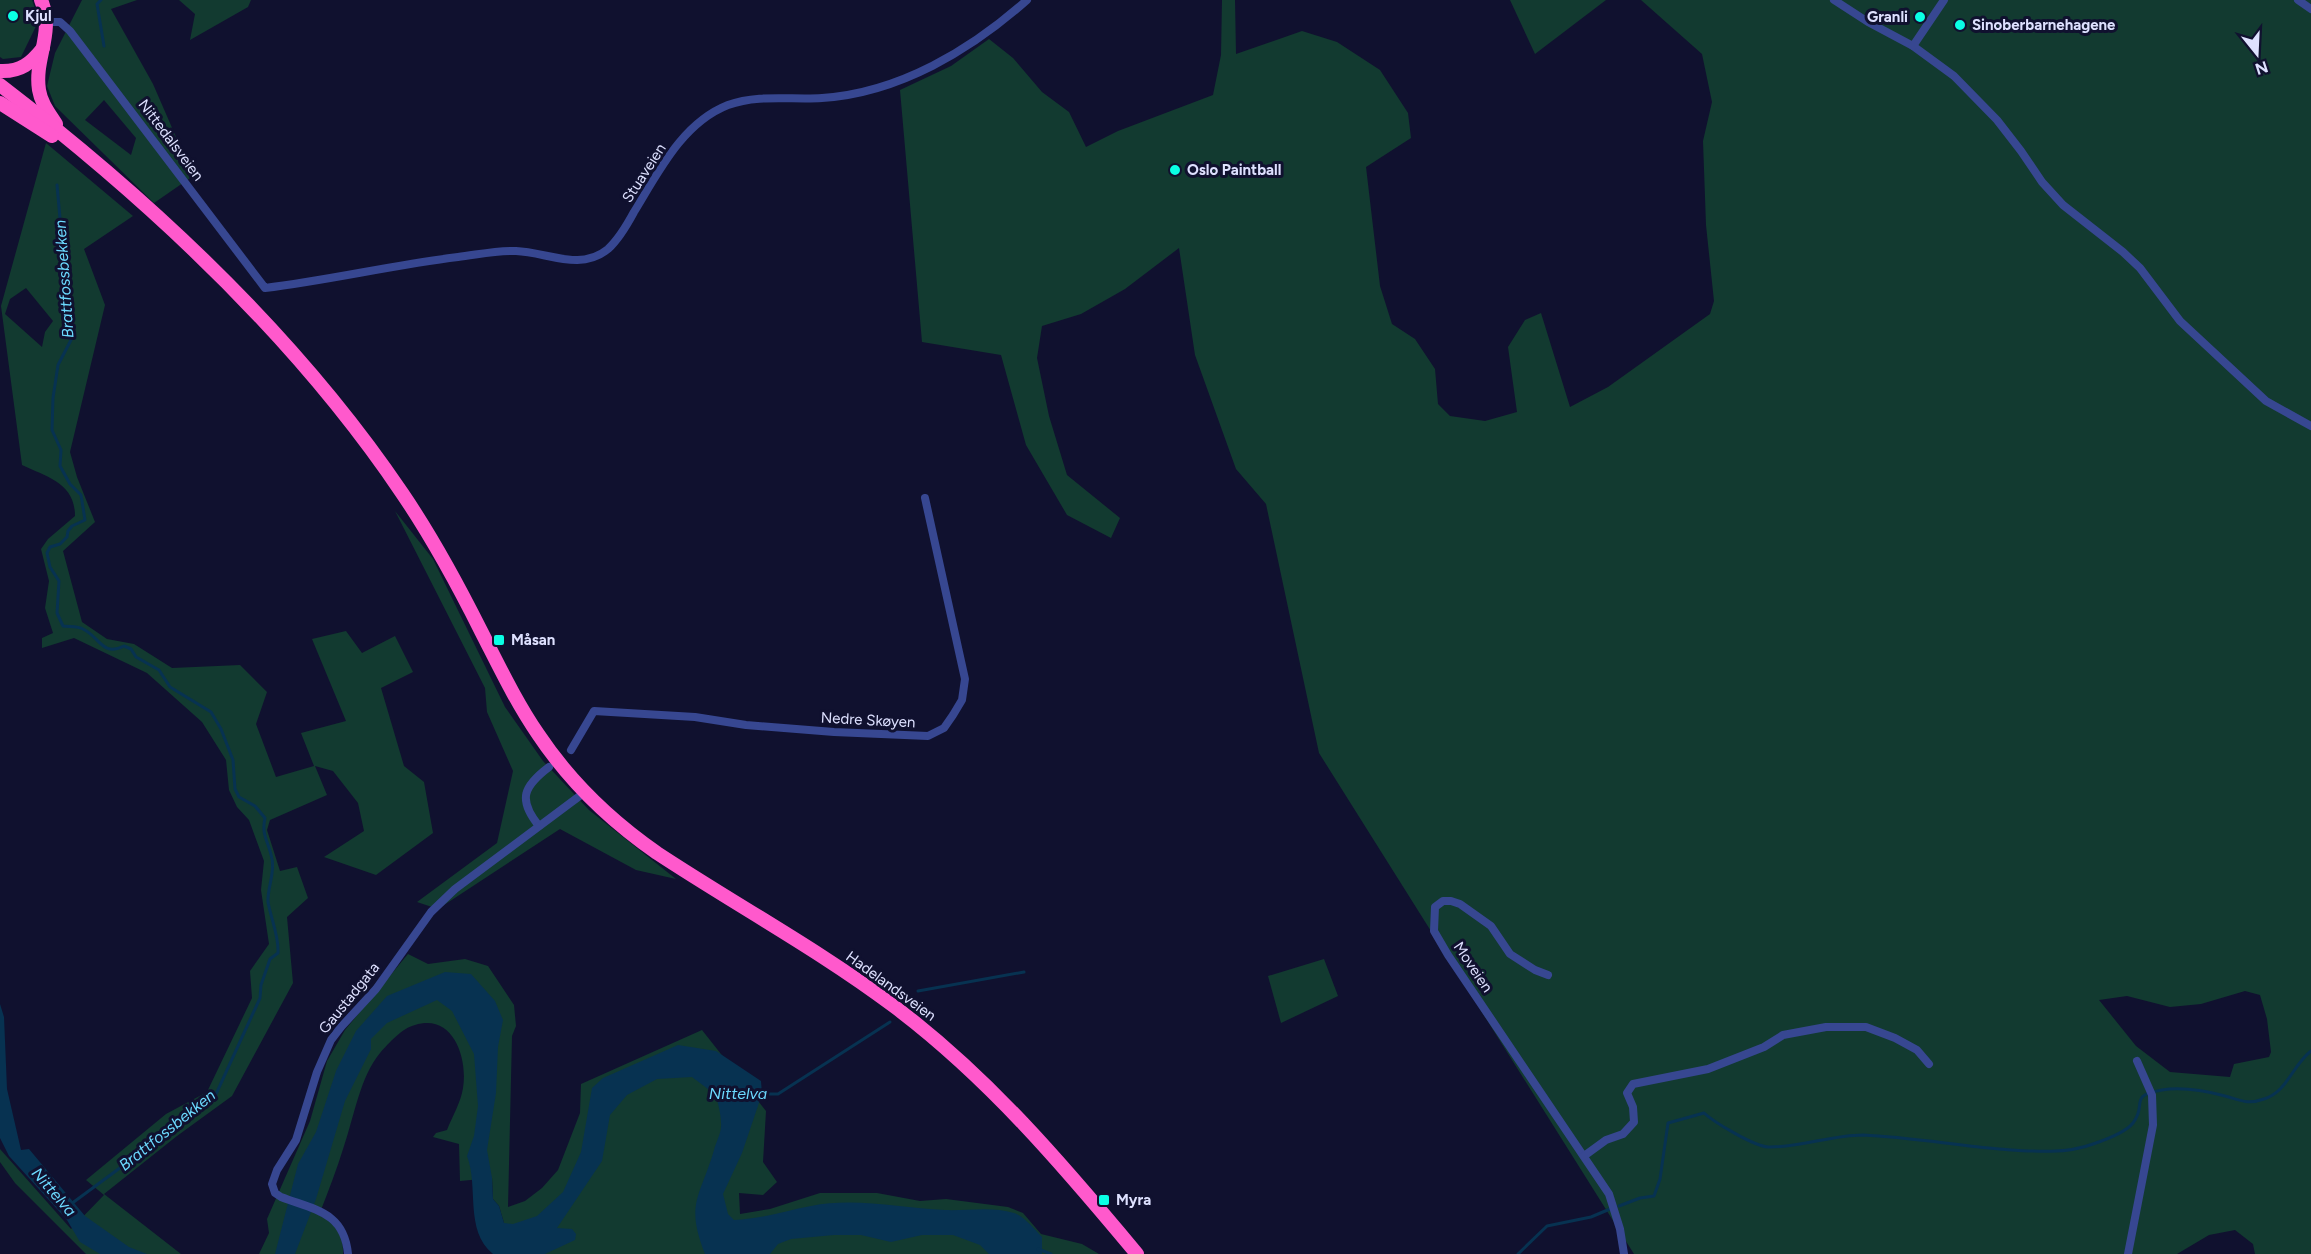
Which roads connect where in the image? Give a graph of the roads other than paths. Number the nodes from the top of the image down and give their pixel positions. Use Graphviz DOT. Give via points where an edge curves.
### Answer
graph roads {
  1 [pos="41,0"];
  2 [pos="1027,0"];
  3 [pos="1834,0"];
  4 [pos="1944,0"];
  5 [pos="2298,0"];
  6 [pos="2311,9"];
  7 [pos="47,22"];
  8 [pos="1913,46"];
  9 [pos="43,48"];
  10 [pos="0,70"];
  11 [pos="0,85"];
  12 [pos="0,104"];
  13 [pos="64,136"];
  14 [pos="96,163"];
  15 [pos="266,288"];
  16 [pos="2311,426"];
  17 [pos="925,498"];
  18 [pos="571,750"];
  19 [pos="549,767"];
  20 [pos="585,792"];
  21 [pos="539,826"];
  22 [pos="1548,975"];
  23 [pos="2137,1061"];
  24 [pos="1929,1064"];
  25 [pos="1584,1156"];
  26 [pos="348,1254"];
  27 [pos="1137,1254"];
  28 [pos="1624,1254"];
  29 [pos="2128,1254"];
  1 -- 7 [label="highway"];
  2 -- 15 [label="street, Stuaveien" via="961,51 882,86 848,96 744,101 715,112 687,134 665,161 622,233 598,255 573,260 515,250 428,260"];
  3 -- 8 [label="street"];
  4 -- 8 [label="street"];
  5 -- 6 [label="street"];
  7 -- 9 [label="highway"];
  7 -- 15 [label="street, Nittedalsveien" via="60,22 70,31"];
  8 -- 16 [label="street" via="1978,99 2042,182 2063,205 2140,268 2180,321 2266,400"];
  9 -- 10 [label="highway" via="23,67"];
  9 -- 13 [label="highway" via="40,93"];
  11 -- 13 [label="highway"];
  12 -- 14 [label="highway"];
  13 -- 14 [label="highway"];
  14 -- 20 [label="highway, Hadelandsveien" via="233,290 366,442 443,556 532,726"];
  17 -- 18 [label="street, Nedre Skøyen" via="965,679 962,700 944,728 928,736 834,732 594,711"];
  19 -- 21 [label="street" via="531,782 526,793"];
  20 -- 21 [label="street, Gaustadgata"];
  20 -- 27 [label="highway, Hadelandsveien" via="657,854 841,970 926,1032 1020,1120"];
  21 -- 26 [label="street, Gaustadgata" via="443,899 376,989 340,1027 323,1056 296,1140 273,1179 273,1189 281,1197 326,1214 340,1226"];
  22 -- 25 [label="street, Moveien" via="1510,954 1491,926 1460,904 1443,901 1435,907 1434,931 1448,955"];
  23 -- 29 [label="street" via="2152,1095 2153,1125"];
  24 -- 25 [label="street" via="1917,1050 1866,1027 1826,1027 1783,1035 1764,1047 1707,1069 1633,1084 1627,1093 1634,1122 1623,1134 1606,1140"];
  25 -- 28 [label="street, Moveien" via="1609,1194"];
}
